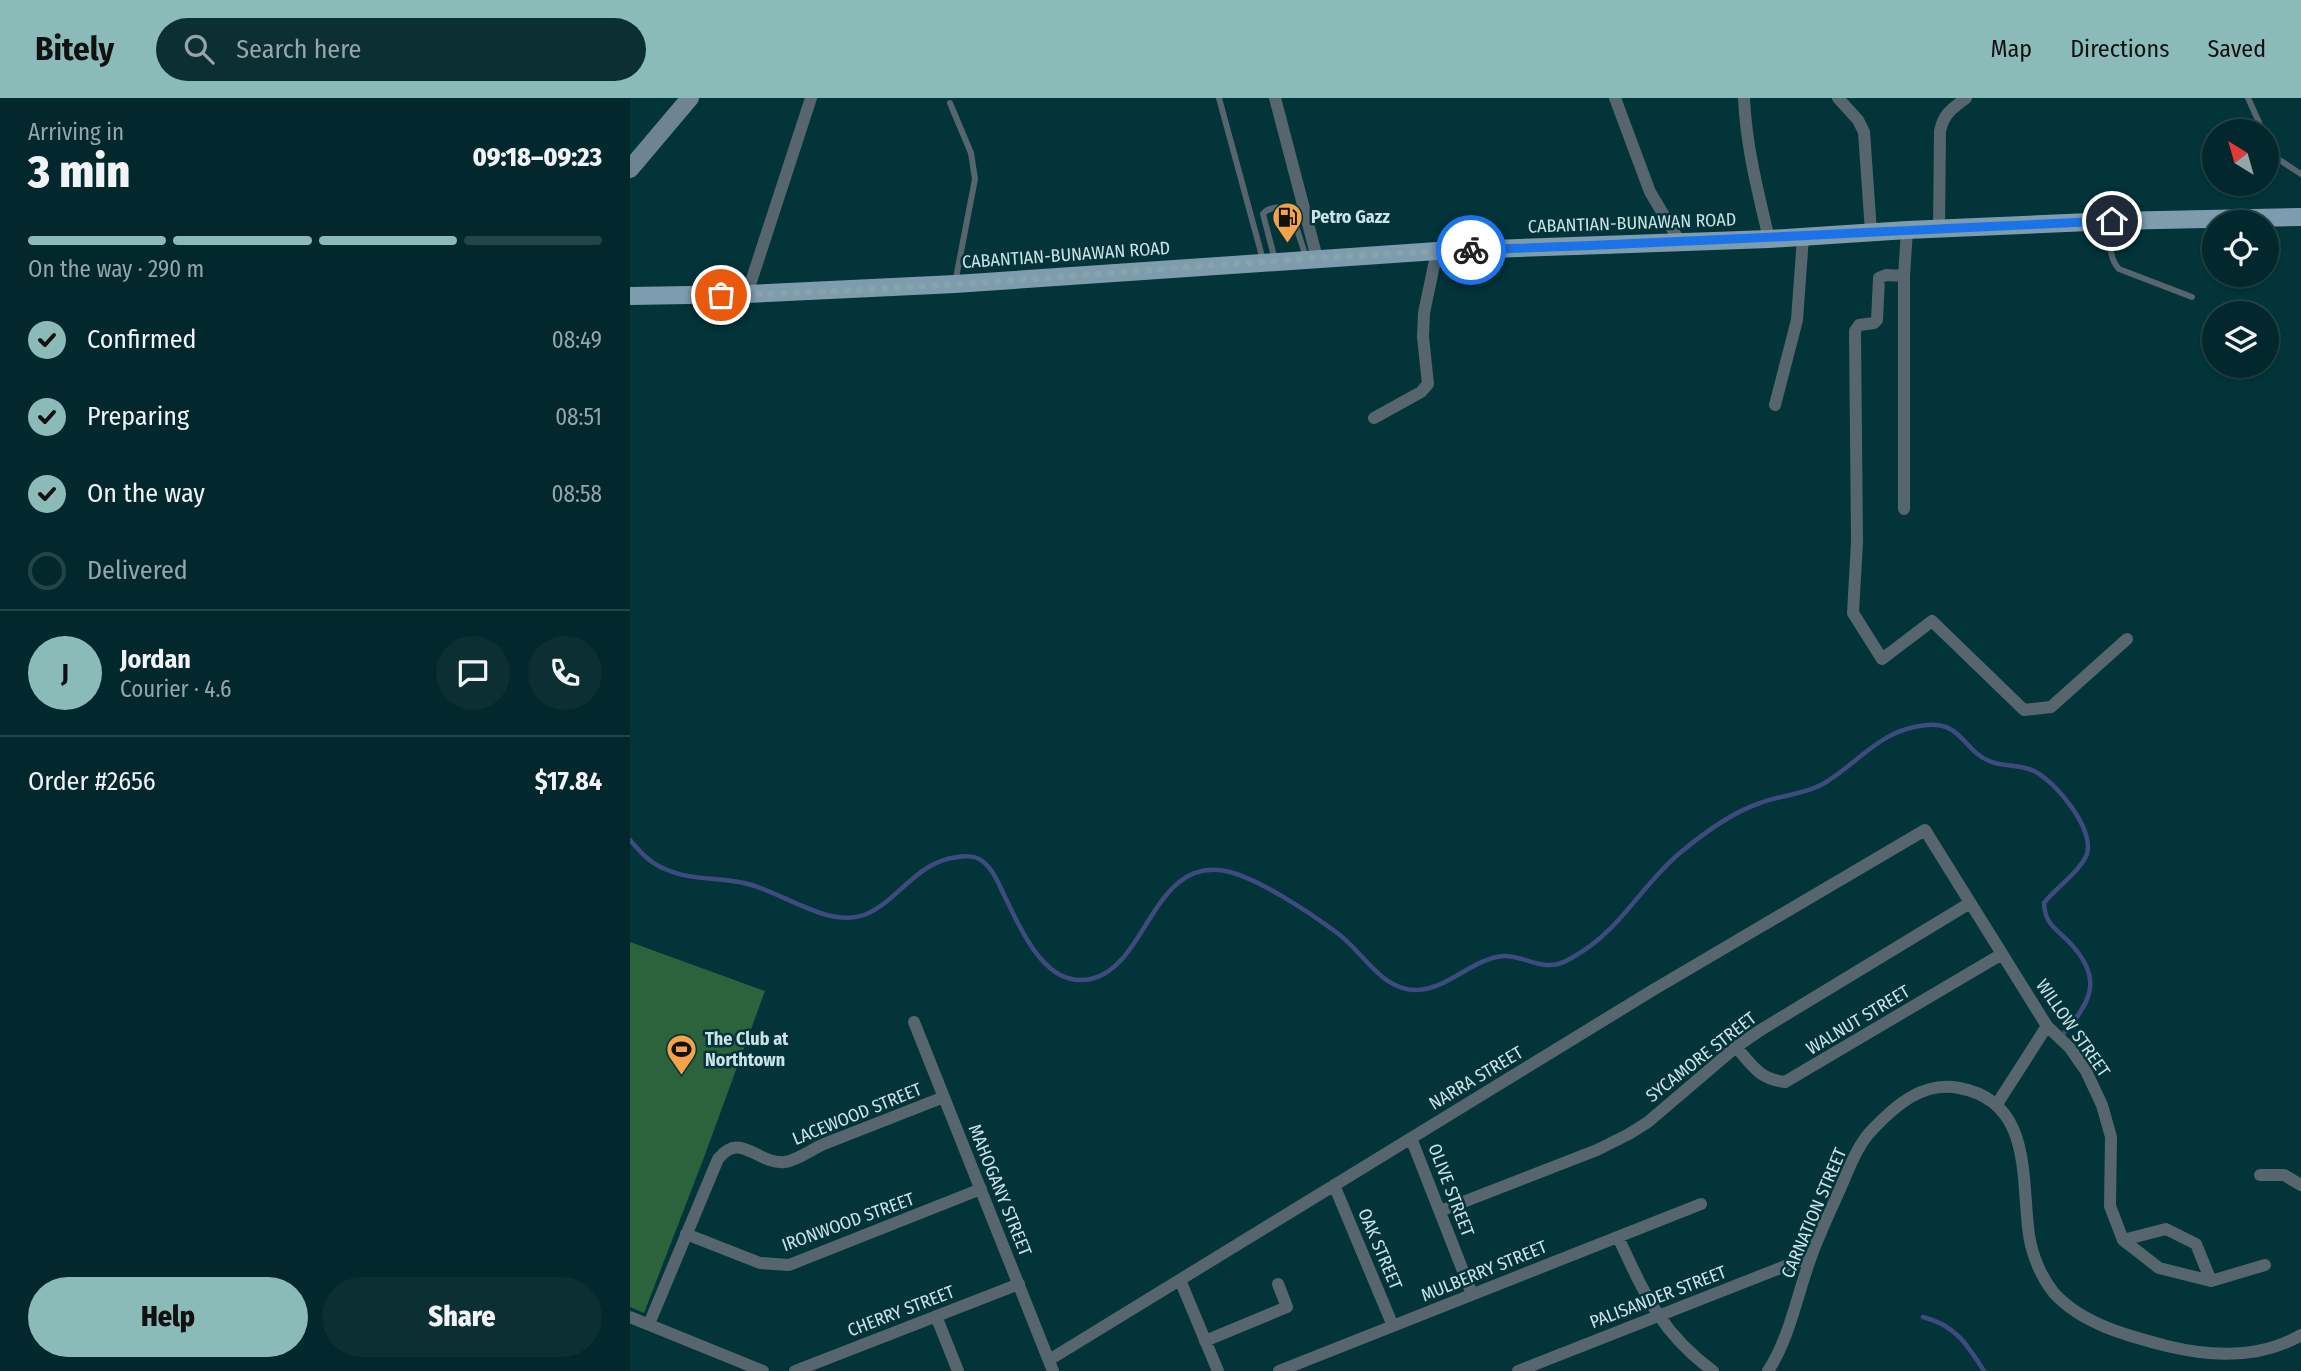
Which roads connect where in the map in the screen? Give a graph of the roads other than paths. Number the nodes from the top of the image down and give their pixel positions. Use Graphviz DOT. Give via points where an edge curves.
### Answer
graph roads {
  1 [pos="811,98"];
  2 [pos="1219,98"];
  3 [pos="1275,98"];
  4 [pos="1615,98"];
  5 [pos="1744,98"];
  6 [pos="1838,98"];
  7 [pos="1966,98"];
  8 [pos="2248,98"];
  9 [pos="685,100"];
  10 [pos="950,103"];
  11 [pos="2258,119"];
  12 [pos="2279,160"];
  13 [pos="630,169"];
  14 [pos="2301,174"];
  15 [pos="2301,217"];
  16 [pos="2112,221"];
  17 [pos="1939,228"];
  18 [pos="1907,230"];
  19 [pos="1871,232"];
  20 [pos="1803,237"];
  21 [pos="1769,239"];
  22 [pos="1680,243"];
  23 [pos="1437,251"];
  24 [pos="1312,258"];
  25 [pos="1270,262"];
  26 [pos="1904,276"];
  27 [pos="955,284"];
  28 [pos="747,294"];
  29 [pos="630,296"];
  30 [pos="2192,297"];
  31 [pos="1776,405"];
  32 [pos="1374,418"];
  33 [pos="1903,509"];
  34 [pos="2127,639"];
  35 [pos="1925,830"];
  36 [pos="1970,902"];
  37 [pos="2002,954"];
  38 [pos="914,1022"];
  39 [pos="2047,1026"];
  40 [pos="1736,1046"];
  41 [pos="944,1097"];
  42 [pos="1997,1104"];
  43 [pos="1411,1138"];
  44 [pos="2260,1175"];
  45 [pos="2297,1177"];
  46 [pos="1334,1185"];
  47 [pos="981,1189"];
  48 [pos="1702,1204"];
  49 [pos="1440,1211"];
  50 [pos="686,1234"];
  51 [pos="1618,1237"];
  52 [pos="2123,1240"];
  53 [pos="1811,1256"];
  54 [pos="2265,1265"];
  55 [pos="1180,1280"];
  56 [pos="2211,1281"];
  57 [pos="1018,1284"];
  58 [pos="1278,1284"];
  59 [pos="1472,1294"];
  60 [pos="936,1316"];
  61 [pos="1658,1316"];
  62 [pos="630,1317"];
  63 [pos="649,1324"];
  64 [pos="1393,1326"];
  65 [pos="2301,1335"];
  66 [pos="1205,1341"];
  67 [pos="1051,1365"];
  68 [pos="762,1371"];
  69 [pos="795,1371"];
  70 [pos="958,1371"];
  71 [pos="1218,1371"];
  72 [pos="1279,1371"];
  73 [pos="1518,1371"];
  74 [pos="1713,1371"];
  75 [pos="1768,1371"];
  1 -- 28 [label="street"];
  2 -- 25 [label="lane"];
  3 -- 24 [label="street"];
  4 -- 22 [label="street" via="1650,192"];
  5 -- 21 [label="street" via="1750,160"];
  6 -- 19 [label="street" via="1864,132"];
  7 -- 17 [label="street" via="1942,119"];
  8 -- 11 [label="lane"];
  9 -- 13 [label="street"];
  10 -- 27 [label="lane" via="971,153 975,179"];
  12 -- 14 [label="lane"];
  15 -- 16 [label="main road, CABANTIAN-BUNAWAN ROAD"];
  16 -- 17 [label="main road, CABANTIAN-BUNAWAN ROAD"];
  16 -- 30 [label="lane" via="2110,252 2119,269"];
  17 -- 18 [label="main road, CABANTIAN-BUNAWAN ROAD"];
  18 -- 19 [label="main road, CABANTIAN-BUNAWAN ROAD"];
  18 -- 26 [label="street"];
  19 -- 20 [label="main road, CABANTIAN-BUNAWAN ROAD"];
  20 -- 21 [label="main road, CABANTIAN-BUNAWAN ROAD"];
  20 -- 31 [label="street" via="1797,320"];
  21 -- 22 [label="main road, CABANTIAN-BUNAWAN ROAD"];
  22 -- 23 [label="main road, CABANTIAN-BUNAWAN ROAD"];
  23 -- 24 [label="main road, CABANTIAN-BUNAWAN ROAD"];
  23 -- 32 [label="street" via="1424,313 1428,384"];
  24 -- 25 [label="main road, CABANTIAN-BUNAWAN ROAD"];
  24 -- 25 [label="lane" via="1288,208 1269,209 1263,214"];
  25 -- 27 [label="main road, CABANTIAN-BUNAWAN ROAD"];
  26 -- 33 [label="street"];
  26 -- 34 [label="street" via="1879,278 1877,320 1859,325 1855,331 1853,613 1882,659 1932,621 2024,710 2051,708"];
  27 -- 28 [label="main road, CABANTIAN-BUNAWAN ROAD"];
  28 -- 29 [label="main road, CABANTIAN-BUNAWAN ROAD"];
  35 -- 36 [label="street, WILLOW STREET"];
  35 -- 43 [label="street, NARRA STREET"];
  36 -- 37 [label="street, WILLOW STREET"];
  36 -- 40 [label="street, SYCAMORE STREET"];
  37 -- 39 [label="street, WILLOW STREET"];
  37 -- 40 [label="street, WALNUT STREET" via="1785,1082 1758,1072"];
  38 -- 41 [label="street, MAHOGANY STREET"];
  39 -- 42 [label="street"];
  39 -- 52 [label="street, WILLOW STREET" via="2087,1071 2102,1105 2111,1137 2110,1206"];
  40 -- 49 [label="street, SYCAMORE STREET" via="1629,1134"];
  41 -- 47 [label="street, MAHOGANY STREET"];
  41 -- 50 [label="street, LACEWOOD STREET" via="785,1162 736,1146 729,1148 718,1159"];
  42 -- 53 [label="street, CARNATION STREET" via="1975,1091 1945,1085 1923,1090 1897,1105 1870,1132 1853,1159"];
  42 -- 65 [label="street" via="2018,1139 2029,1237 2038,1266 2053,1292 2074,1312 2152,1342 2210,1354 2250,1353"];
  43 -- 46 [label="street, NARRA STREET"];
  43 -- 49 [label="street, OLIVE STREET"];
  44 -- 45 [label="street"];
  46 -- 55 [label="street, NARRA STREET"];
  46 -- 64 [label="street, OAK STREET"];
  47 -- 50 [label="street, IRONWOOD STREET" via="789,1265 760,1263"];
  47 -- 57 [label="street, MAHOGANY STREET"];
  48 -- 51 [label="street, MULBERRY STREET"];
  49 -- 59 [label="street, OLIVE STREET"];
  50 -- 63 [label="street, LACEWOOD STREET"];
  51 -- 59 [label="street, MULBERRY STREET"];
  51 -- 61 [label="street"];
  52 -- 56 [label="street" via="2159,1268"];
  52 -- 56 [label="street" via="2166,1229 2196,1244"];
  53 -- 61 [label="street, PALISANDER STREET"];
  53 -- 75 [label="street, CARNATION STREET" via="1784,1341"];
  54 -- 56 [label="street"];
  55 -- 66 [label="street"];
  55 -- 67 [label="street, NARRA STREET"];
  57 -- 60 [label="street, CHERRY STREET"];
  57 -- 67 [label="street, MAHOGANY STREET"];
  58 -- 66 [label="street" via="1287,1307"];
  59 -- 64 [label="street, MULBERRY STREET"];
  60 -- 69 [label="street, CHERRY STREET"];
  60 -- 70 [label="street"];
  61 -- 73 [label="street, PALISANDER STREET"];
  61 -- 74 [label="street" via="1677,1340"];
  62 -- 63 [label="street"];
  63 -- 68 [label="street"];
  64 -- 72 [label="street, MULBERRY STREET"];
  66 -- 71 [label="street"];
}
